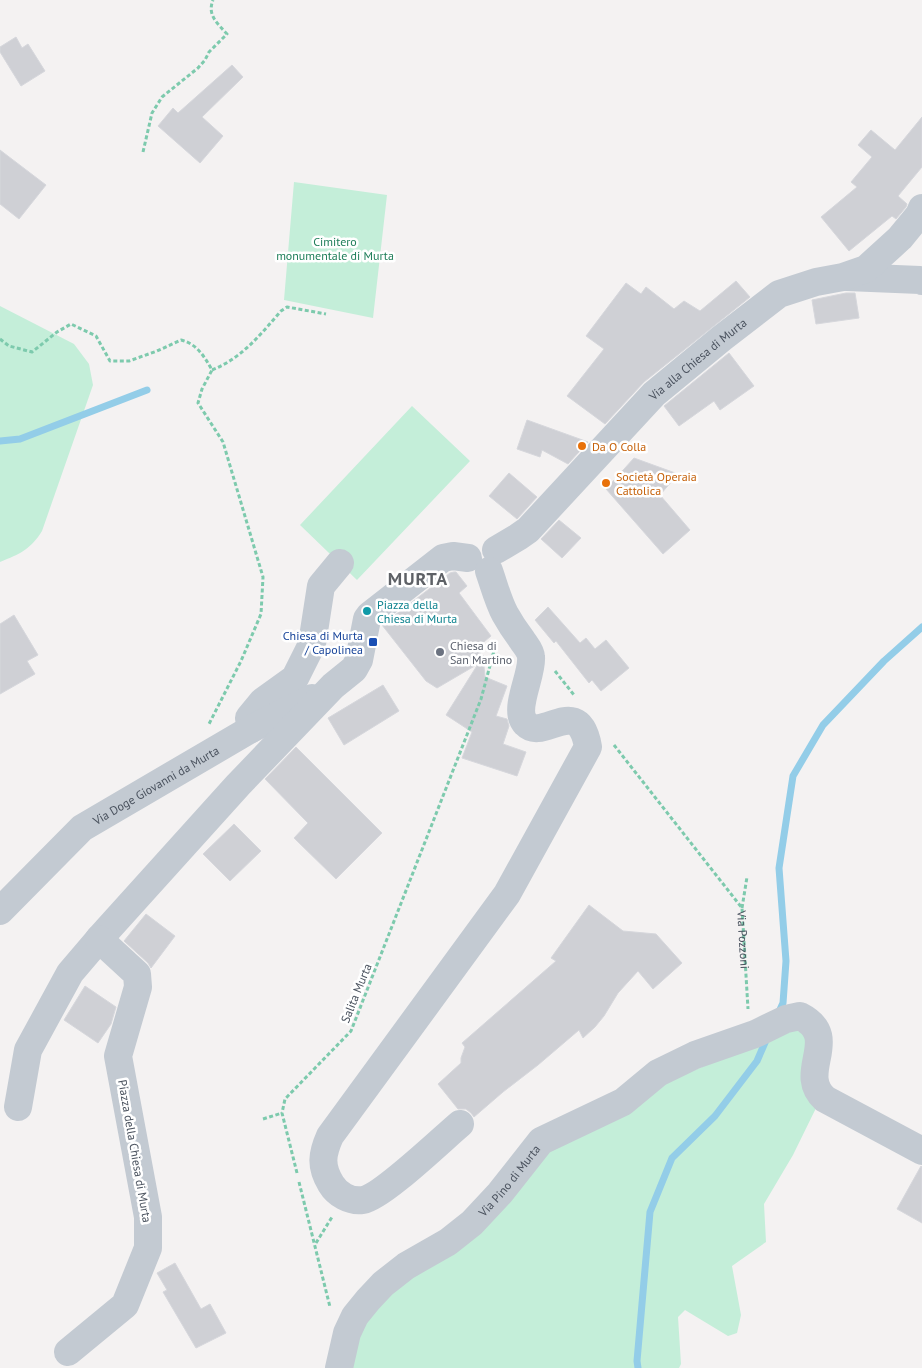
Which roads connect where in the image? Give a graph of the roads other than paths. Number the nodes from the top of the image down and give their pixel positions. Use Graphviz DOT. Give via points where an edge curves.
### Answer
graph roads {
  1 [pos="921,212"];
  2 [pos="844,277"];
  3 [pos="922,281"];
  4 [pos="484,560"];
  5 [pos="340,563"];
  6 [pos="333,686"];
  7 [pos="251,729"];
  8 [pos="0,911"];
  9 [pos="99,938"];
  10 [pos="18,1108"];
  11 [pos="460,1124"];
  12 [pos="922,1152"];
  13 [pos="68,1352"];
  14 [pos="339,1368"];
  1 -- 2 [label="street, Via alla Chiesa di Murta" via="900,238 866,269"];
  2 -- 3 [label="street"];
  2 -- 4 [label="street, Via alla Chiesa di Murta" via="779,294 730,332 654,394 528,530"];
  4 -- 6 [label="street" via="443,558 370,615 359,660 354,669"];
  4 -- 11 [label="street" via="505,614 532,655 521,716 526,724 535,728 559,721 575,723 586,738 588,747 507,894 330,1136 324,1150 323,1165 327,1177 333,1188 344,1197 364,1200 387,1187"];
  5 -- 7 [label="street" via="321,586 312,644 295,678 263,700 249,718"];
  6 -- 7 [label="street, Via Doge Giovanni da Murta"];
  6 -- 9 [label="street"];
  7 -- 8 [label="street, Via Doge Giovanni da Murta" via="82,828"];
  9 -- 10 [label="street" via="70,973 28,1050"];
  9 -- 13 [label="street, Piazza della Chiesa di Murta" via="137,974 138,980 118,1056 148,1217 148,1248 125,1305"];
  12 -- 14 [label="street, Via Pino di Murta" via="820,1094 814,1079 819,1038 813,1024 794,1016 755,1034 694,1055 658,1073 623,1102 541,1141 472,1223 448,1242 406,1266 368,1300 347,1333"];
}
